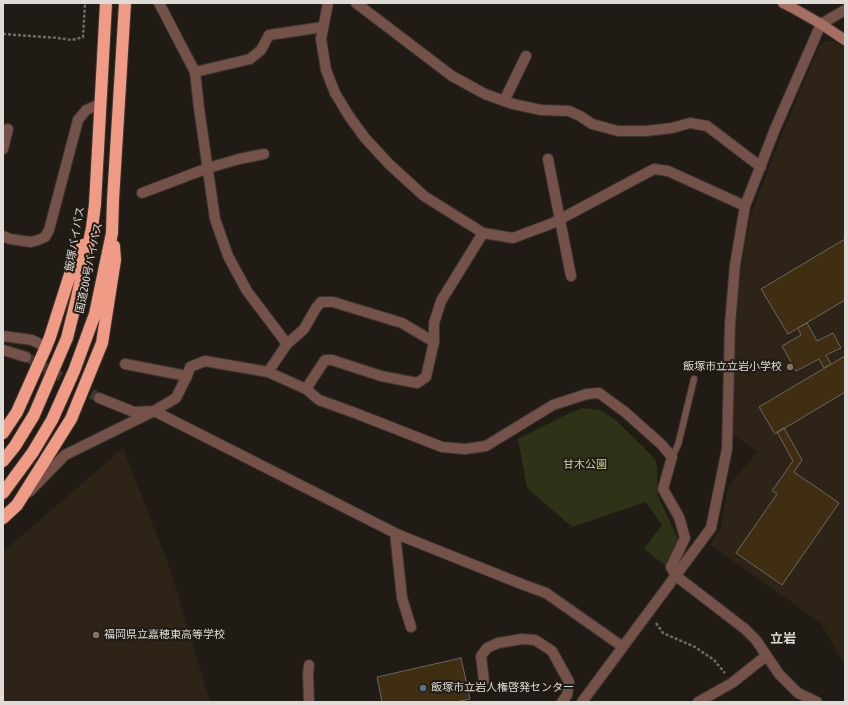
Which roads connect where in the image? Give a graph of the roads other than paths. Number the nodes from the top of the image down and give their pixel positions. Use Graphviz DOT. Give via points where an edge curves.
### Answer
graph roads {
  1 [pos="106,3"];
  2 [pos="125,3"];
  3 [pos="159,3"];
  4 [pos="328,3"];
  5 [pos="356,3"];
  6 [pos="783,3"];
  7 [pos="845,10"];
  8 [pos="821,24"];
  9 [pos="323,27"];
  10 [pos="845,40"];
  11 [pos="526,56"];
  12 [pos="195,72"];
  13 [pos="504,101"];
  14 [pos="100,104"];
  15 [pos="8,129"];
  16 [pos="3,149"];
  17 [pos="264,154"];
  18 [pos="548,159"];
  19 [pos="761,167"];
  20 [pos="208,168"];
  21 [pos="142,194"];
  22 [pos="745,206"];
  23 [pos="559,220"];
  24 [pos="92,228"];
  25 [pos="112,233"];
  26 [pos="483,233"];
  27 [pos="3,236"];
  28 [pos="571,276"];
  29 [pos="3,336"];
  30 [pos="434,342"];
  31 [pos="287,344"];
  32 [pos="46,347"];
  33 [pos="3,350"];
  34 [pos="26,357"];
  35 [pos="125,364"];
  36 [pos="268,372"];
  37 [pos="187,376"];
  38 [pos="694,379"];
  39 [pos="306,389"];
  40 [pos="99,398"];
  41 [pos="154,411"];
  42 [pos="3,433"];
  43 [pos="672,457"];
  44 [pos="3,461"];
  45 [pos="3,493"];
  46 [pos="17,505"];
  47 [pos="3,518"];
  48 [pos="395,533"];
  49 [pos="676,576"];
  50 [pos="410,627"];
  51 [pos="623,647"];
  52 [pos="766,656"];
  53 [pos="309,665"];
  54 [pos="484,681"];
  55 [pos="309,702"];
  56 [pos="562,702"];
  57 [pos="582,702"];
  58 [pos="698,702"];
  59 [pos="817,702"];
  1 -- 14 [label="highway, 飯塚バイパス"];
  2 -- 25 [label="highway, 国道200号バイパス"];
  3 -- 12 [label="street"];
  4 -- 9 [label="street"];
  5 -- 13 [label="street" via="452,76"];
  6 -- 8 [label="street"];
  7 -- 8 [label="street"];
  8 -- 10 [label="street"];
  8 -- 19 [label="street"];
  9 -- 12 [label="street" via="269,35 261,50 250,59"];
  9 -- 26 [label="street" via="321,39 326,70 335,93 365,138 424,196"];
  11 -- 13 [label="street"];
  12 -- 20 [label="street"];
  13 -- 19 [label="street" via="541,110 569,111 592,124 618,131 646,132 690,123 707,126"];
  14 -- 24 [label="highway, 飯塚バイパス"];
  14 -- 27 [label="street" via="86,110 78,120 45,237 31,242"];
  15 -- 16 [label="street"];
  17 -- 20 [label="street"];
  18 -- 23 [label="street"];
  19 -- 22 [label="street"];
  20 -- 21 [label="street"];
  20 -- 31 [label="street" via="215,219 228,256 247,291"];
  22 -- 23 [label="street" via="668,171 654,169"];
  22 -- 49 [label="street" via="734,272 726,449 711,528"];
  23 -- 26 [label="street" via="513,238"];
  23 -- 28 [label="street"];
  24 -- 32 [label="highway" via="74,265"];
  24 -- 44 [label="highway, 飯塚バイパス" via="67,338 34,415"];
  25 -- 45 [label="highway, 国道200号バイパス" via="94,314 74,371 52,420 33,452"];
  25 -- 46 [label="highway" via="115,260 102,343 71,419"];
  26 -- 30 [label="street" via="441,301 434,323"];
  29 -- 32 [label="street" via="32,340"];
  30 -- 31 [label="street" via="402,323 333,302 321,302 304,329"];
  30 -- 39 [label="street" via="426,378 417,383 325,360"];
  31 -- 36 [label="street"];
  32 -- 42 [label="highway" via="17,412"];
  33 -- 34 [label="street"];
  35 -- 37 [label="street"];
  36 -- 37 [label="street" via="205,361 190,367"];
  36 -- 39 [label="street"];
  37 -- 41 [label="street" via="176,398"];
  38 -- 43 [label="lane" via="678,445"];
  39 -- 43 [label="street" via="318,400 442,447 465,450 486,446 553,405 587,394 599,393 625,412"];
  40 -- 41 [label="street" via="134,412"];
  41 -- 46 [label="street" via="65,456"];
  41 -- 48 [label="street"];
  43 -- 49 [label="street" via="663,489 679,517 685,538 671,567"];
  46 -- 47 [label="highway"];
  48 -- 50 [label="street" via="402,598"];
  48 -- 51 [label="street" via="546,593"];
  49 -- 51 [label="street"];
  49 -- 52 [label="street" via="745,629"];
  51 -- 57 [label="street"];
  52 -- 58 [label="street" via="732,683"];
  52 -- 59 [label="street" via="779,674 798,692"];
  53 -- 55 [label="street"];
  54 -- 56 [label="street" via="482,656 488,648 522,638 535,640 552,651 569,682 567,695"];
}
